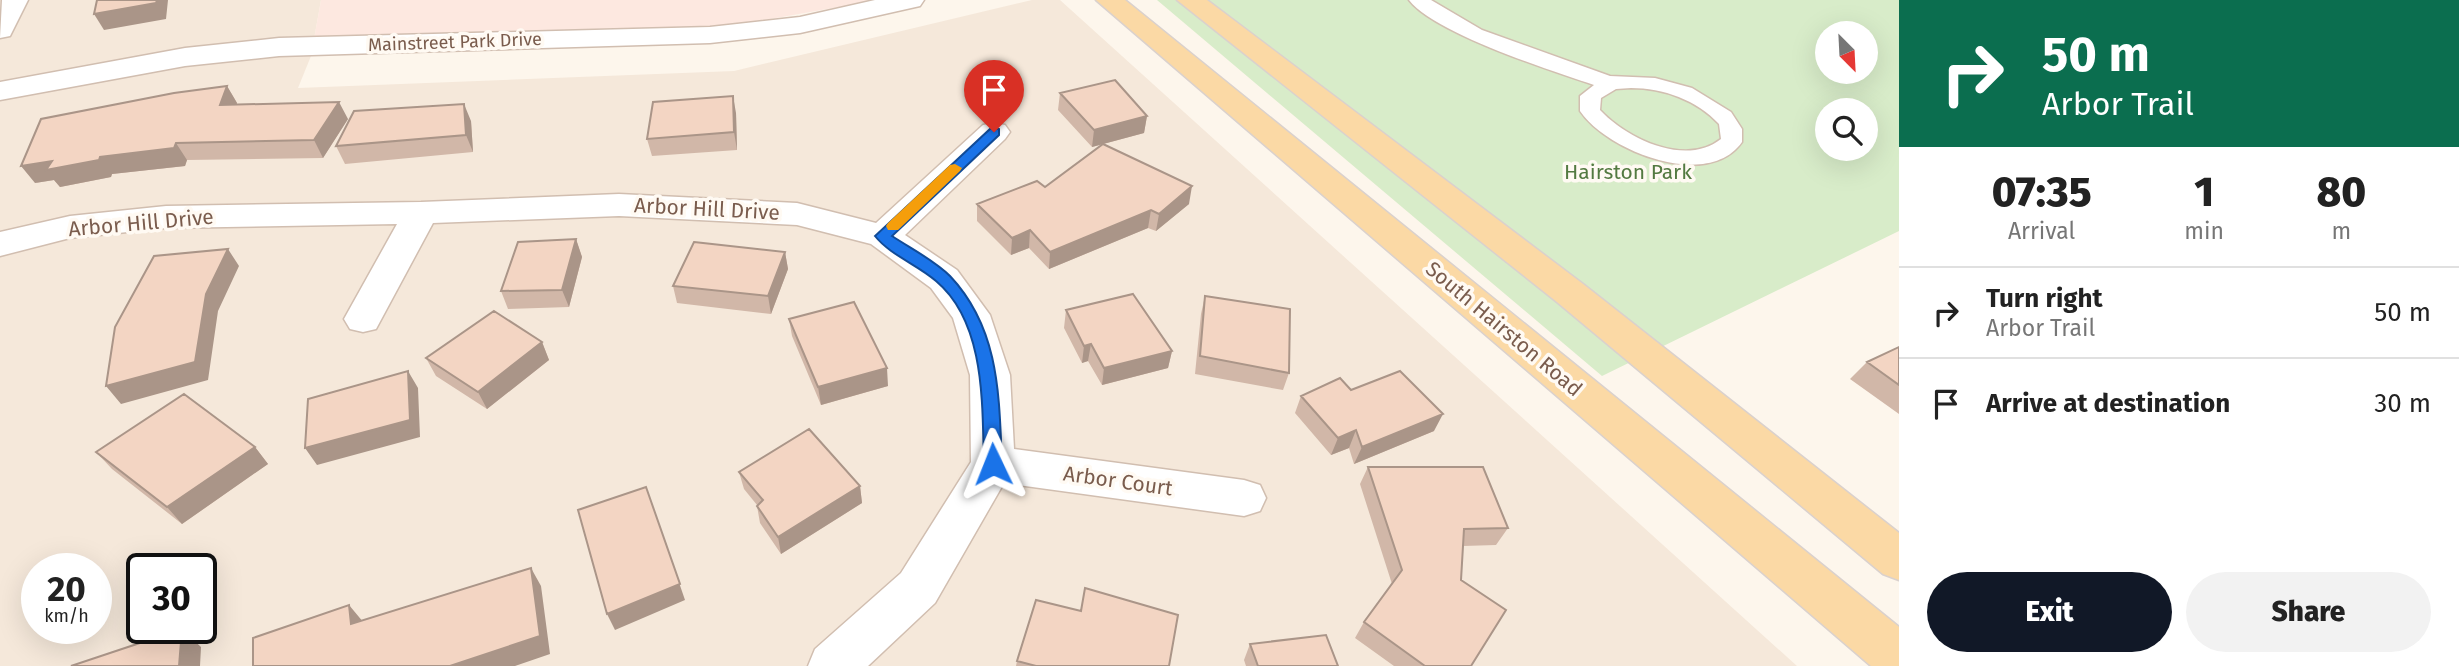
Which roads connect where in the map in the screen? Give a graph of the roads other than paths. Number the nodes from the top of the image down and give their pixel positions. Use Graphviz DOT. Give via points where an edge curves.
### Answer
graph roads {
  1 [pos="15,0"];
  2 [pos="911,0"];
  3 [pos="1109,0"];
  4 [pos="1191,0"];
  5 [pos="1418,0"];
  6 [pos="0,30"];
  7 [pos="1611,83"];
  8 [pos="0,91"];
  9 [pos="994,132"];
  10 [pos="421,213"];
  11 [pos="883,236"];
  12 [pos="0,244"];
  13 [pos="363,319"];
  14 [pos="993,464"];
  15 [pos="1244,498"];
  16 [pos="1899,560"];
  17 [pos="1899,657"];
  18 [pos="834,666"];
  1 -- 6 [label="street"];
  2 -- 8 [label="street, Mainstreet Park Drive" via="800,25 710,35 279,47 185,57"];
  3 -- 17 [label="main road, South Hairston Road"];
  4 -- 16 [label="main road" via="1570,293"];
  5 -- 7 [label="lane" via="1468,31"];
  7 -- 7 [label="lane" via="1590,94 1590,114 1631,144 1694,157 1724,149 1731,141 1728,121 1703,100 1645,82"];
  9 -- 11 [label="street"];
  10 -- 11 [label="street, Arbor Hill Drive" via="619,205 797,214"];
  10 -- 12 [label="street, Arbor Hill Drive" via="166,217 70,227"];
  10 -- 13 [label="street"];
  11 -- 14 [label="street, Arbor Hill Drive" via="944,279 971,315 989,375"];
  14 -- 15 [label="street, Arbor Court"];
  14 -- 18 [label="street" via="918,588"];
}
